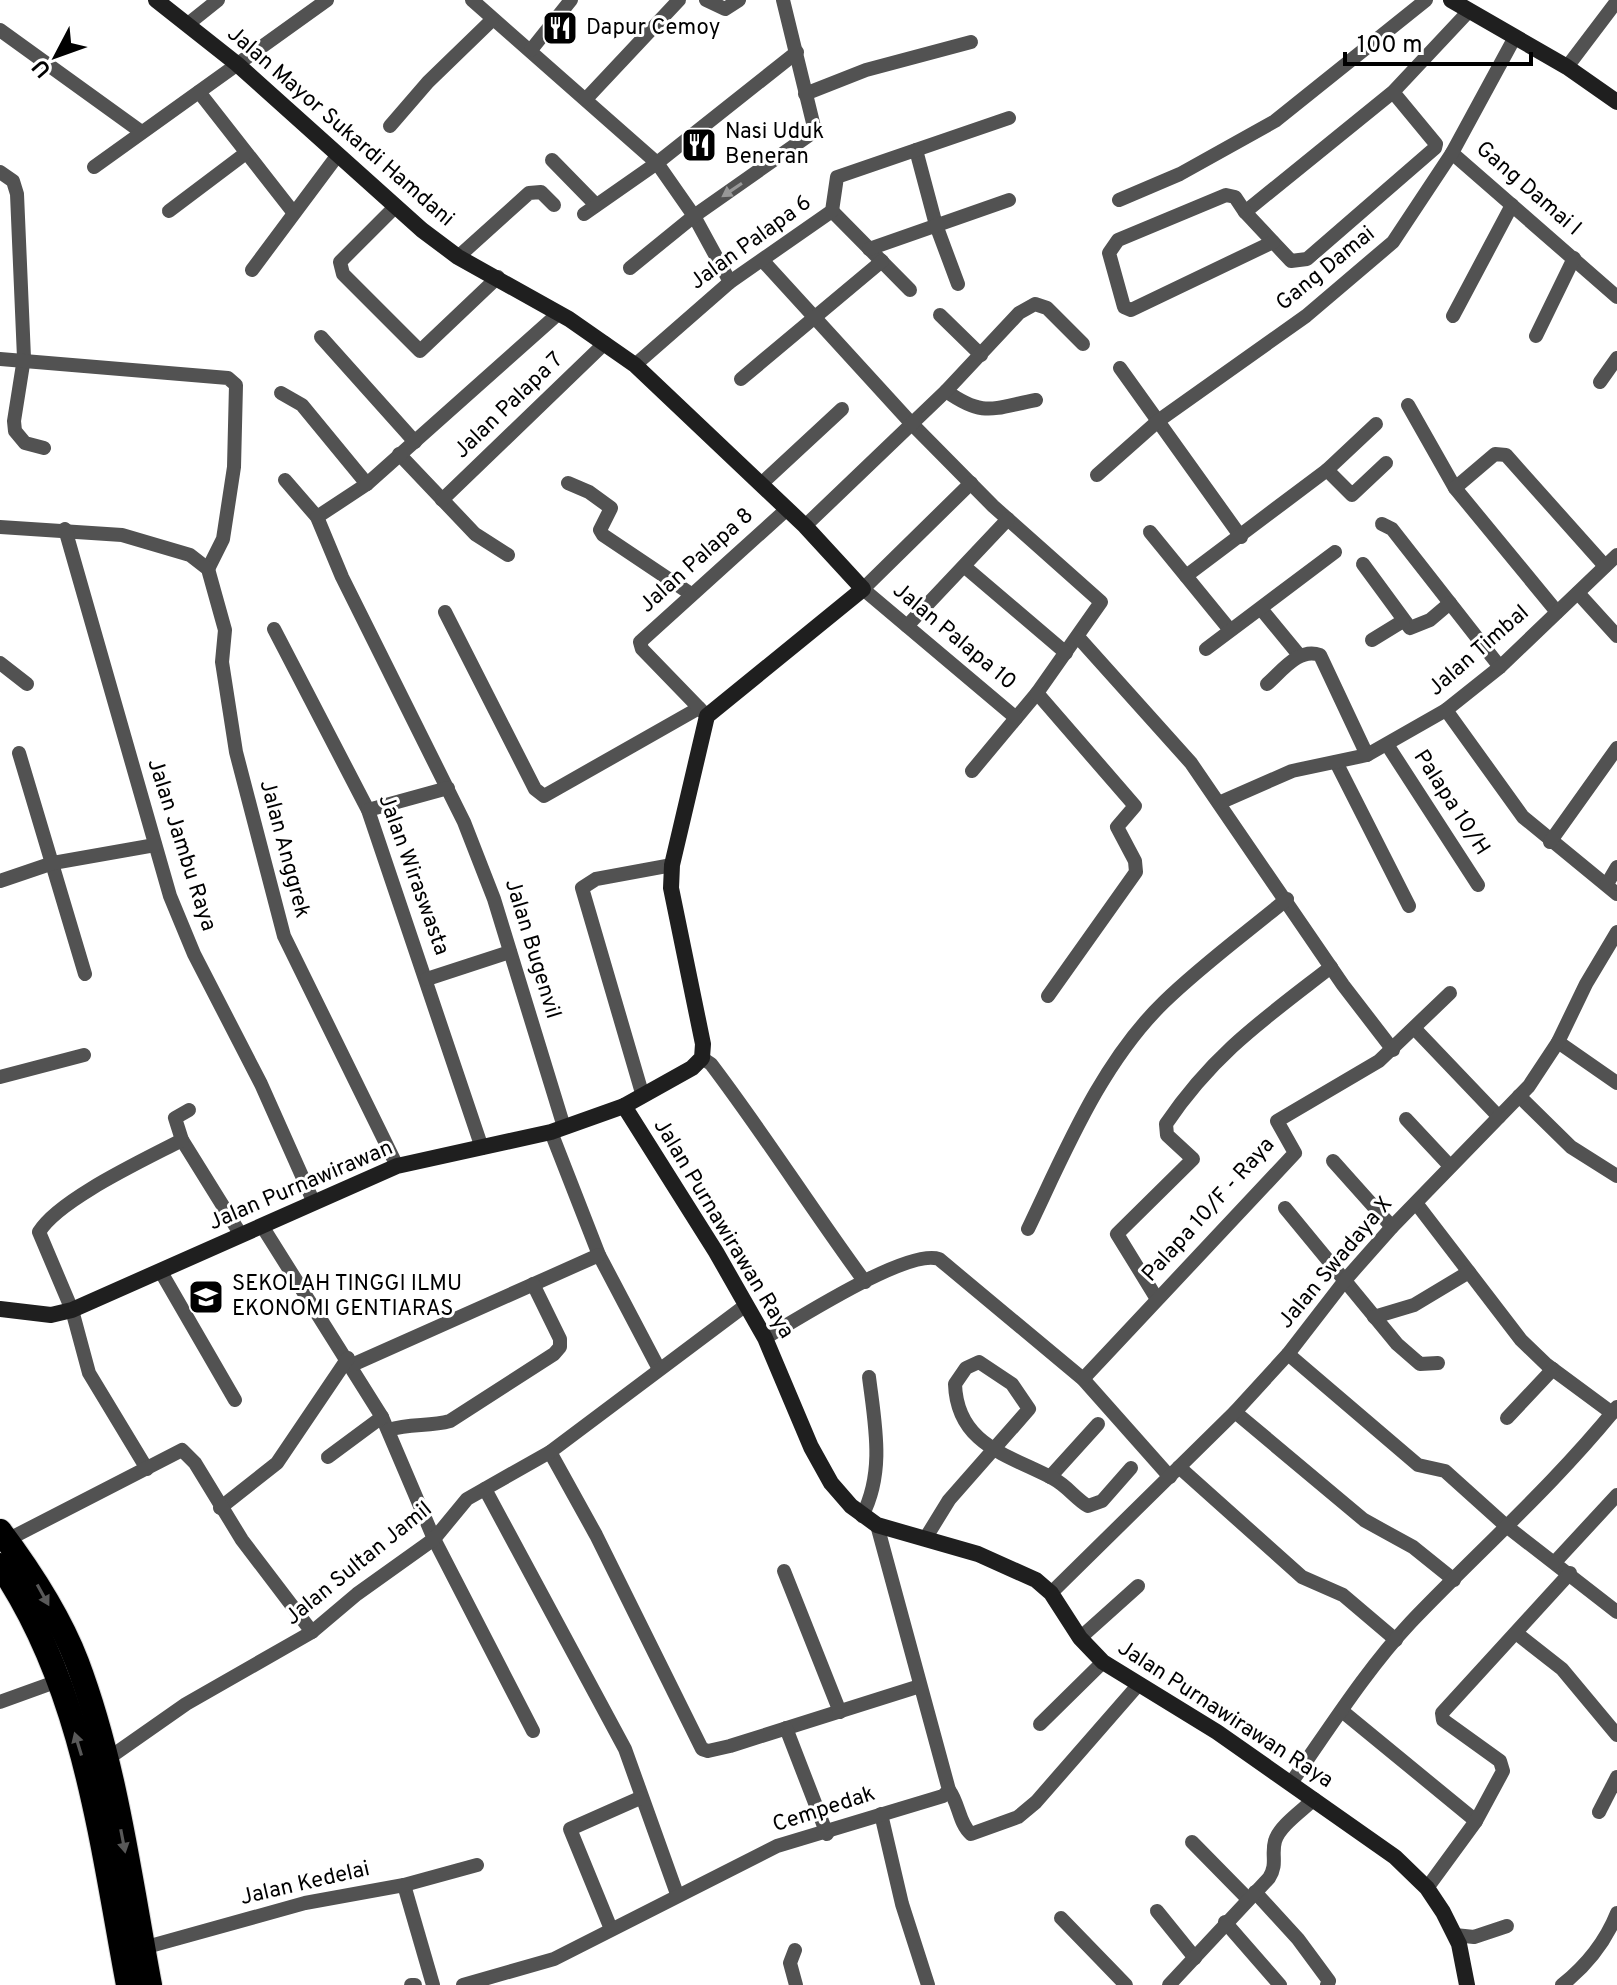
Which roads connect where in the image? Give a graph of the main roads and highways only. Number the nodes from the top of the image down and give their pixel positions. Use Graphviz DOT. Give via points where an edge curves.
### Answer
graph roads {
  1 [pos="4,1535"];
  2 [pos="0,1565"];
  3 [pos="128,1985"];
  4 [pos="150,1985"];
  1 -- 4 [label="highway, one-way" via="42,1591 77,1661 106,1760"];
  3 -- 2 [label="highway, one-way" via="89,1779 27,1606"];
}
